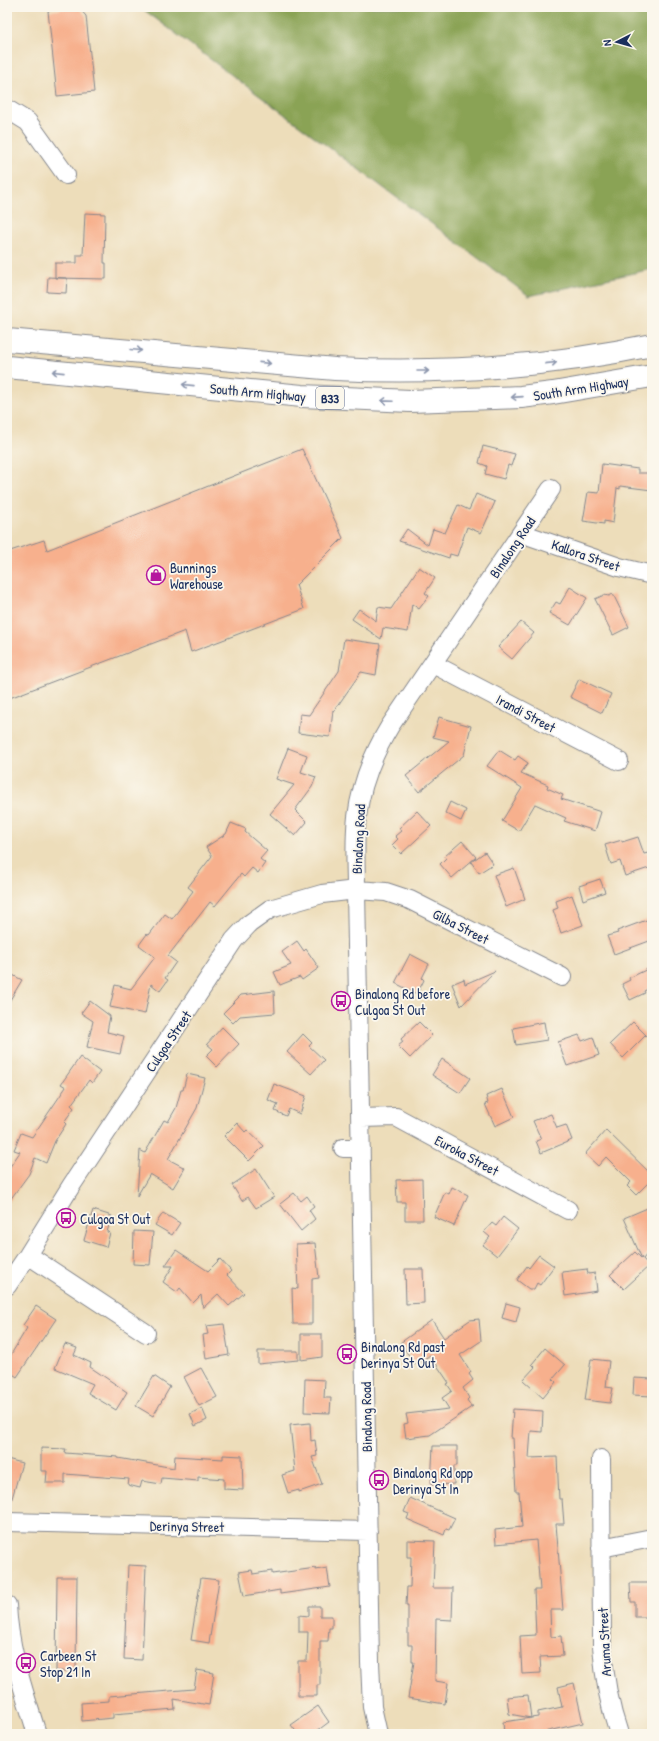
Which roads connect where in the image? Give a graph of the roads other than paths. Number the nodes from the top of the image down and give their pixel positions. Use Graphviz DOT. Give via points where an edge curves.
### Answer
graph roads {
  1 [pos="7,109"];
  2 [pos="66,175"];
  3 [pos="7,340"];
  4 [pos="652,345"];
  5 [pos="7,367"];
  6 [pos="652,376"];
  7 [pos="551,489"];
  8 [pos="521,533"];
  9 [pos="652,575"];
  10 [pos="433,664"];
  11 [pos="619,761"];
  12 [pos="356,890"];
  13 [pos="562,977"];
  14 [pos="361,1118"];
  15 [pos="343,1148"];
  16 [pos="361,1148"];
  17 [pos="568,1210"];
  18 [pos="28,1255"];
  19 [pos="7,1286"];
  20 [pos="146,1333"];
  21 [pos="601,1459"];
  22 [pos="7,1522"];
  23 [pos="368,1531"];
  24 [pos="652,1538"];
  25 [pos="601,1548"];
  26 [pos="7,1605"];
  27 [pos="37,1734"];
  28 [pos="378,1734"];
  29 [pos="619,1734"];
  1 -- 2 [label="street" via="28,122"];
  3 -- 4 [label="main road, South Arm Highway / B33, one-way" via="327,368 389,371 441,371 530,365"];
  6 -- 5 [label="main road, South Arm Highway / B33, one-way" via="521,397 410,402 302,396"];
  7 -- 8 [label="street, Binalong Road"];
  8 -- 9 [label="street, Kallora Street" via="619,567"];
  8 -- 10 [label="street, Binalong Road"];
  10 -- 11 [label="street, Irandi Street"];
  10 -- 12 [label="street, Binalong Road" via="377,747 368,770 356,819"];
  12 -- 13 [label="street, Gilba Street" via="386,892 410,900"];
  12 -- 14 [label="street, Binalong Road"];
  12 -- 18 [label="street, Culgoa Street" via="322,894 270,909 249,924 234,940 70,1186"];
  14 -- 16 [label="street, Binalong Road"];
  14 -- 17 [label="street, Euroka Street" via="396,1117"];
  15 -- 16 [label="street"];
  16 -- 23 [label="street, Binalong Road"];
  18 -- 19 [label="street, Culgoa Street"];
  18 -- 20 [label="street"];
  21 -- 25 [label="street, Aruma Street"];
  22 -- 23 [label="street, Derinya Street"];
  23 -- 28 [label="street, Binalong Road" via="372,1707"];
  24 -- 25 [label="street"];
  25 -- 29 [label="street, Aruma Street" via="604,1672"];
  26 -- 27 [label="street" via="15,1664"];
}
